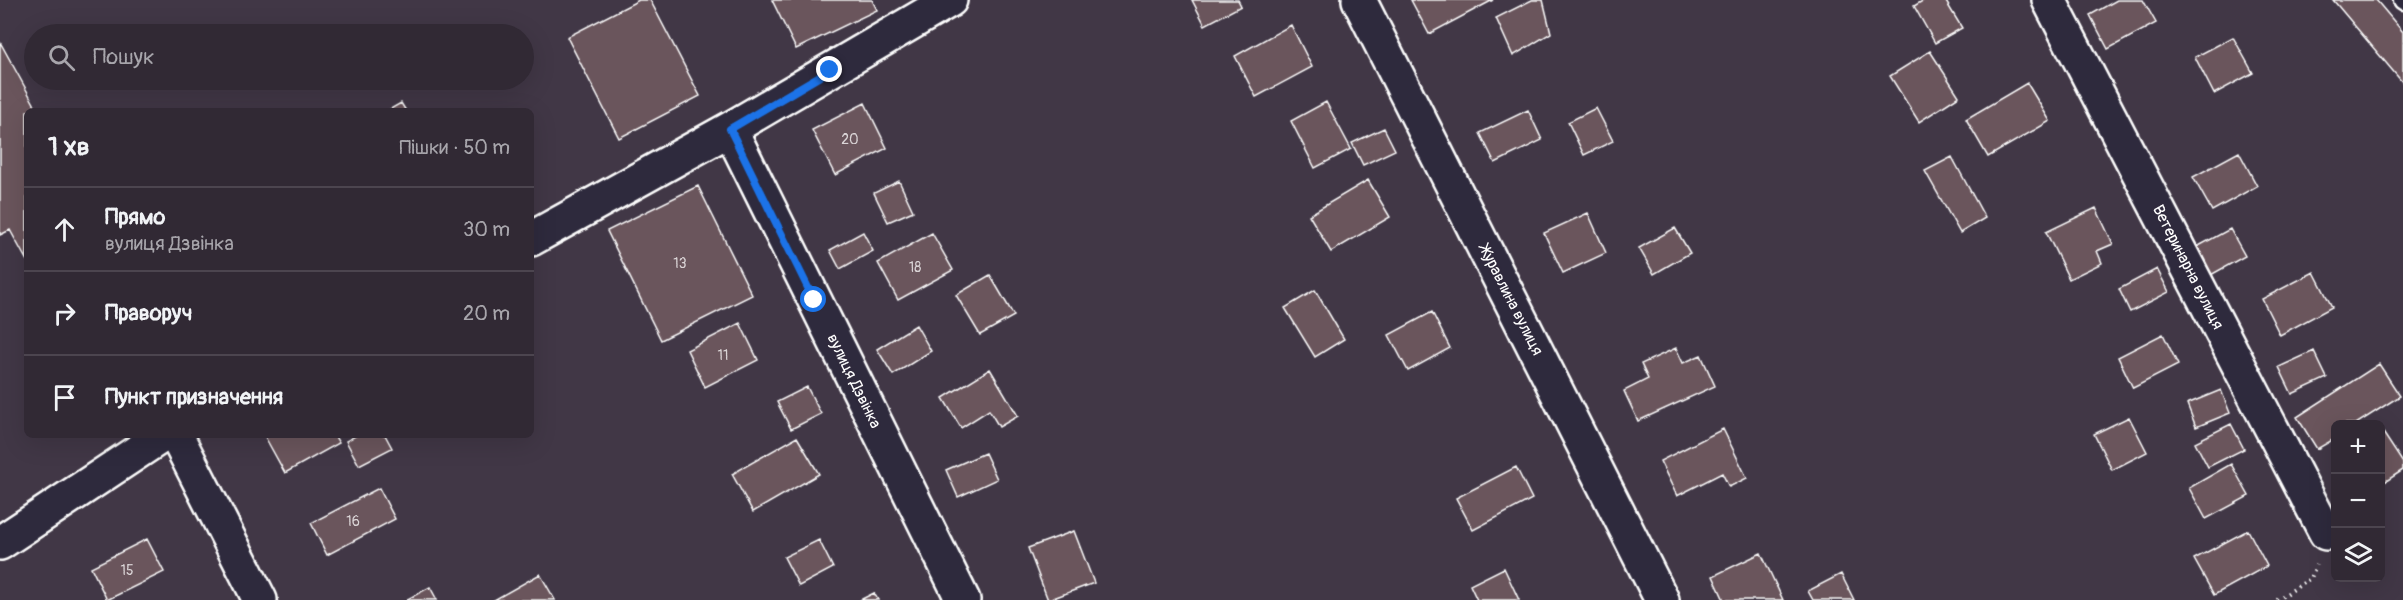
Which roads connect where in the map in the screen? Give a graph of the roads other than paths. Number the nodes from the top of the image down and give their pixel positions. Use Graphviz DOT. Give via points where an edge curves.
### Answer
graph roads {
  1 [pos="950,0"];
  2 [pos="1359,0"];
  3 [pos="2049,0"];
  4 [pos="730,129"];
  5 [pos="534,237"];
  6 [pos="158,438"];
  7 [pos="178,438"];
  8 [pos="2326,533"];
  9 [pos="0,543"];
  10 [pos="260,600"];
  11 [pos="963,600"];
  12 [pos="1662,600"];
  1 -- 4 [label="street"];
  2 -- 12 [label="street, Журавлина вулиця"];
  3 -- 8 [label="street, Ветеринарна вулиця"];
  4 -- 5 [label="street"];
  4 -- 11 [label="street, вулиця Дзвінка"];
  6 -- 9 [label="street"];
  7 -- 10 [label="street"];
}
